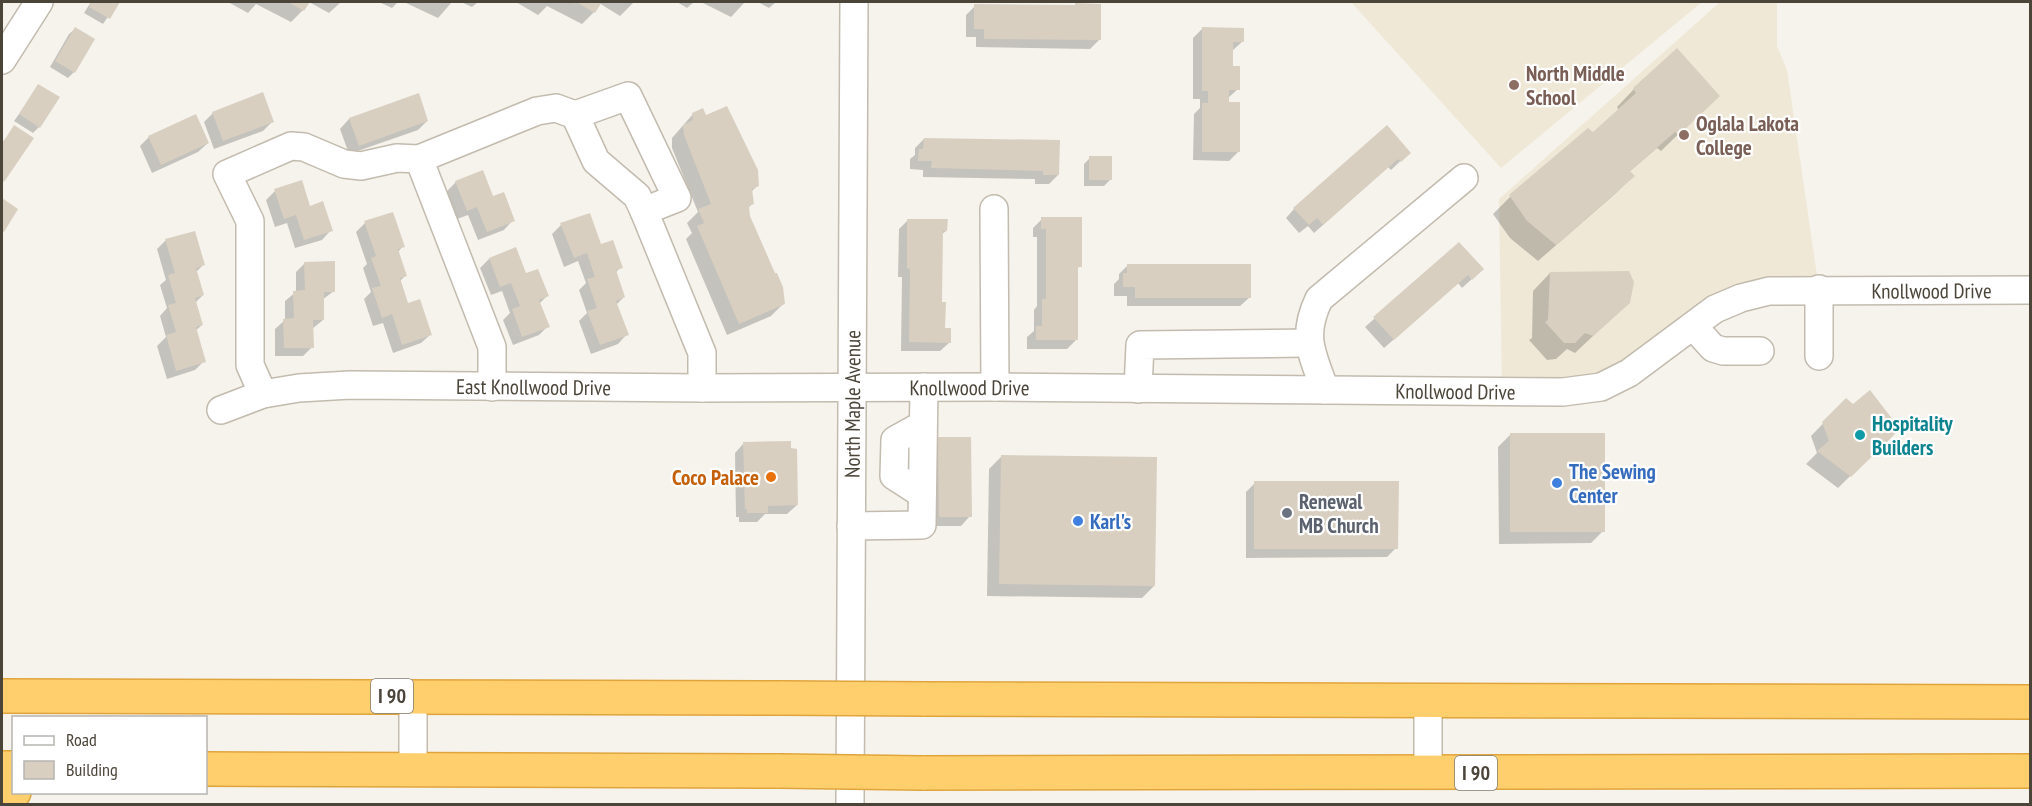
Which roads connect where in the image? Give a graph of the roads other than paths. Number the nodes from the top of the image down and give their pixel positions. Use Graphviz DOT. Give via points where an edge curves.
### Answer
graph roads {
  1 [pos="39,2"];
  2 [pos="854,2"];
  3 [pos="2,60"];
  4 [pos="575,115"];
  5 [pos="419,159"];
  6 [pos="1464,178"];
  7 [pos="994,209"];
  8 [pos="644,211"];
  9 [pos="1820,290"];
  10 [pos="2031,290"];
  11 [pos="1693,326"];
  12 [pos="1309,343"];
  13 [pos="1760,351"];
  14 [pos="1819,356"];
  15 [pos="492,387"];
  16 [pos="924,387"];
  17 [pos="995,387"];
  18 [pos="702,388"];
  19 [pos="852,388"];
  20 [pos="1138,389"];
  21 [pos="1325,390"];
  22 [pos="263,394"];
  23 [pos="221,410"];
  24 [pos="851,526"];
  25 [pos="2,681"];
  26 [pos="2,696"];
  27 [pos="196,696"];
  28 [pos="413,697"];
  29 [pos="1428,702"];
  30 [pos="2031,702"];
  31 [pos="207,769"];
  32 [pos="311,769"];
  33 [pos="413,770"];
  34 [pos="2031,771"];
  35 [pos="1428,773"];
  36 [pos="1799,773"];
  37 [pos="207,777"];
  38 [pos="2031,790"];
  39 [pos="850,804"];
  1 -- 3 [label="street"];
  2 -- 19 [label="street, North Maple Avenue"];
  4 -- 5 [label="street" via="556,108 537,111"];
  4 -- 8 [label="street" via="596,161 637,196"];
  4 -- 8 [label="street" via="628,96 677,198"];
  5 -- 15 [label="street" via="492,347"];
  5 -- 22 [label="street" via="344,165 304,147 291,146 226,174 250,221 250,365"];
  6 -- 12 [label="street" via="1319,299 1310,318"];
  7 -- 17 [label="street"];
  8 -- 18 [label="street" via="702,353"];
  9 -- 10 [label="street, Knollwood Drive"];
  9 -- 11 [label="street, Knollwood Drive" via="1769,291 1741,298 1715,309"];
  9 -- 14 [label="street"];
  11 -- 13 [label="street" via="1713,348"];
  11 -- 21 [label="street, Knollwood Drive" via="1629,373 1601,387 1563,392"];
  12 -- 20 [label="street" via="1140,345"];
  12 -- 21 [label="street"];
  15 -- 18 [label="street, East Knollwood Drive"];
  15 -- 22 [label="street, East Knollwood Drive" via="350,385"];
  16 -- 17 [label="street, Knollwood Drive"];
  16 -- 19 [label="street, Knollwood Drive"];
  16 -- 24 [label="street" via="922,525"];
  17 -- 20 [label="street, Knollwood Drive"];
  18 -- 19 [label="street, East Knollwood Drive"];
  19 -- 24 [label="street, North Maple Avenue"];
  20 -- 21 [label="street, Knollwood Drive"];
  22 -- 23 [label="street, East Knollwood Drive"];
  24 -- 39 [label="street, North Maple Avenue"];
  25 -- 27 [label="highway"];
  26 -- 27 [label="highway, I 90"];
  27 -- 28 [label="highway, I 90"];
  28 -- 29 [label="highway, I 90, bridge"];
  28 -- 33 [label="street"];
  29 -- 30 [label="highway, I 90"];
  29 -- 35 [label="street"];
  31 -- 32 [label="highway, I 90"];
  32 -- 33 [label="highway, I 90"];
  32 -- 37 [label="highway"];
  33 -- 35 [label="highway, I 90, bridge"];
  34 -- 36 [label="highway, I 90"];
  35 -- 36 [label="highway, I 90"];
  36 -- 38 [label="highway"];
}
